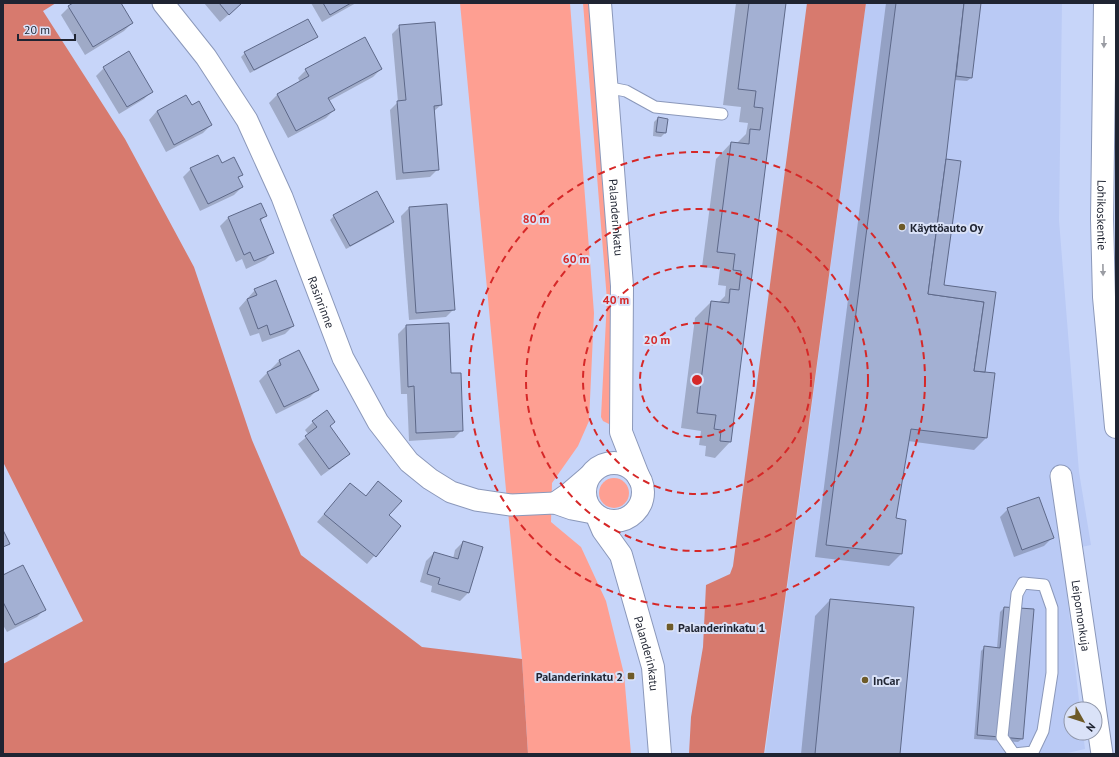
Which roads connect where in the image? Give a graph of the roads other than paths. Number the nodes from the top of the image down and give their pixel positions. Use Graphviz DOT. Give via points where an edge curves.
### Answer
graph roads {
  1 [pos="163,3"];
  2 [pos="600,3"];
  3 [pos="1105,3"];
  4 [pos="606,87"];
  5 [pos="722,114"];
  6 [pos="1116,427"];
  7 [pos="621,432"];
  8 [pos="594,472"];
  9 [pos="1061,476"];
  10 [pos="639,478"];
  11 [pos="555,503"];
  12 [pos="639,507"];
  13 [pos="595,515"];
  14 [pos="621,555"];
  15 [pos="1032,753"];
  16 [pos="660,754"];
  17 [pos="1102,754"];
  1 -- 11 [label="street, Rasinrinne" via="206,57 248,120 282,197 343,358 378,422 409,462 451,492 476,500 511,505"];
  2 -- 4 [label="street, Palanderinkatu"];
  3 -- 6 [label="street, Lohikoskentie, one-way" via="1102,220 1109,357"];
  4 -- 5 [label="lane" via="626,91 655,107"];
  4 -- 7 [label="street, Palanderinkatu" via="622,286"];
  7 -- 8 [label="street"];
  7 -- 10 [label="street, Palanderinkatu"];
  8 -- 10 [label="street" via="606,464 616,463 625,465"];
  8 -- 11 [label="street"];
  8 -- 13 [label="street" via="586,483 585,495 588,507"];
  9 -- 17 [label="street, Leipomonkuja"];
  10 -- 12 [label="street" via="643,488"];
  11 -- 13 [label="street, Rasinrinne"];
  12 -- 13 [label="street" via="633,514 615,522"];
  12 -- 14 [label="street"];
  13 -- 14 [label="street, Palanderinkatu"];
  14 -- 16 [label="street, Palanderinkatu" via="653,667"];
  15 -- 15 [label="lane" via="1043,731 1052,673 1052,608 1044,585 1023,583 1017,594 1002,738 1014,754"];
}
